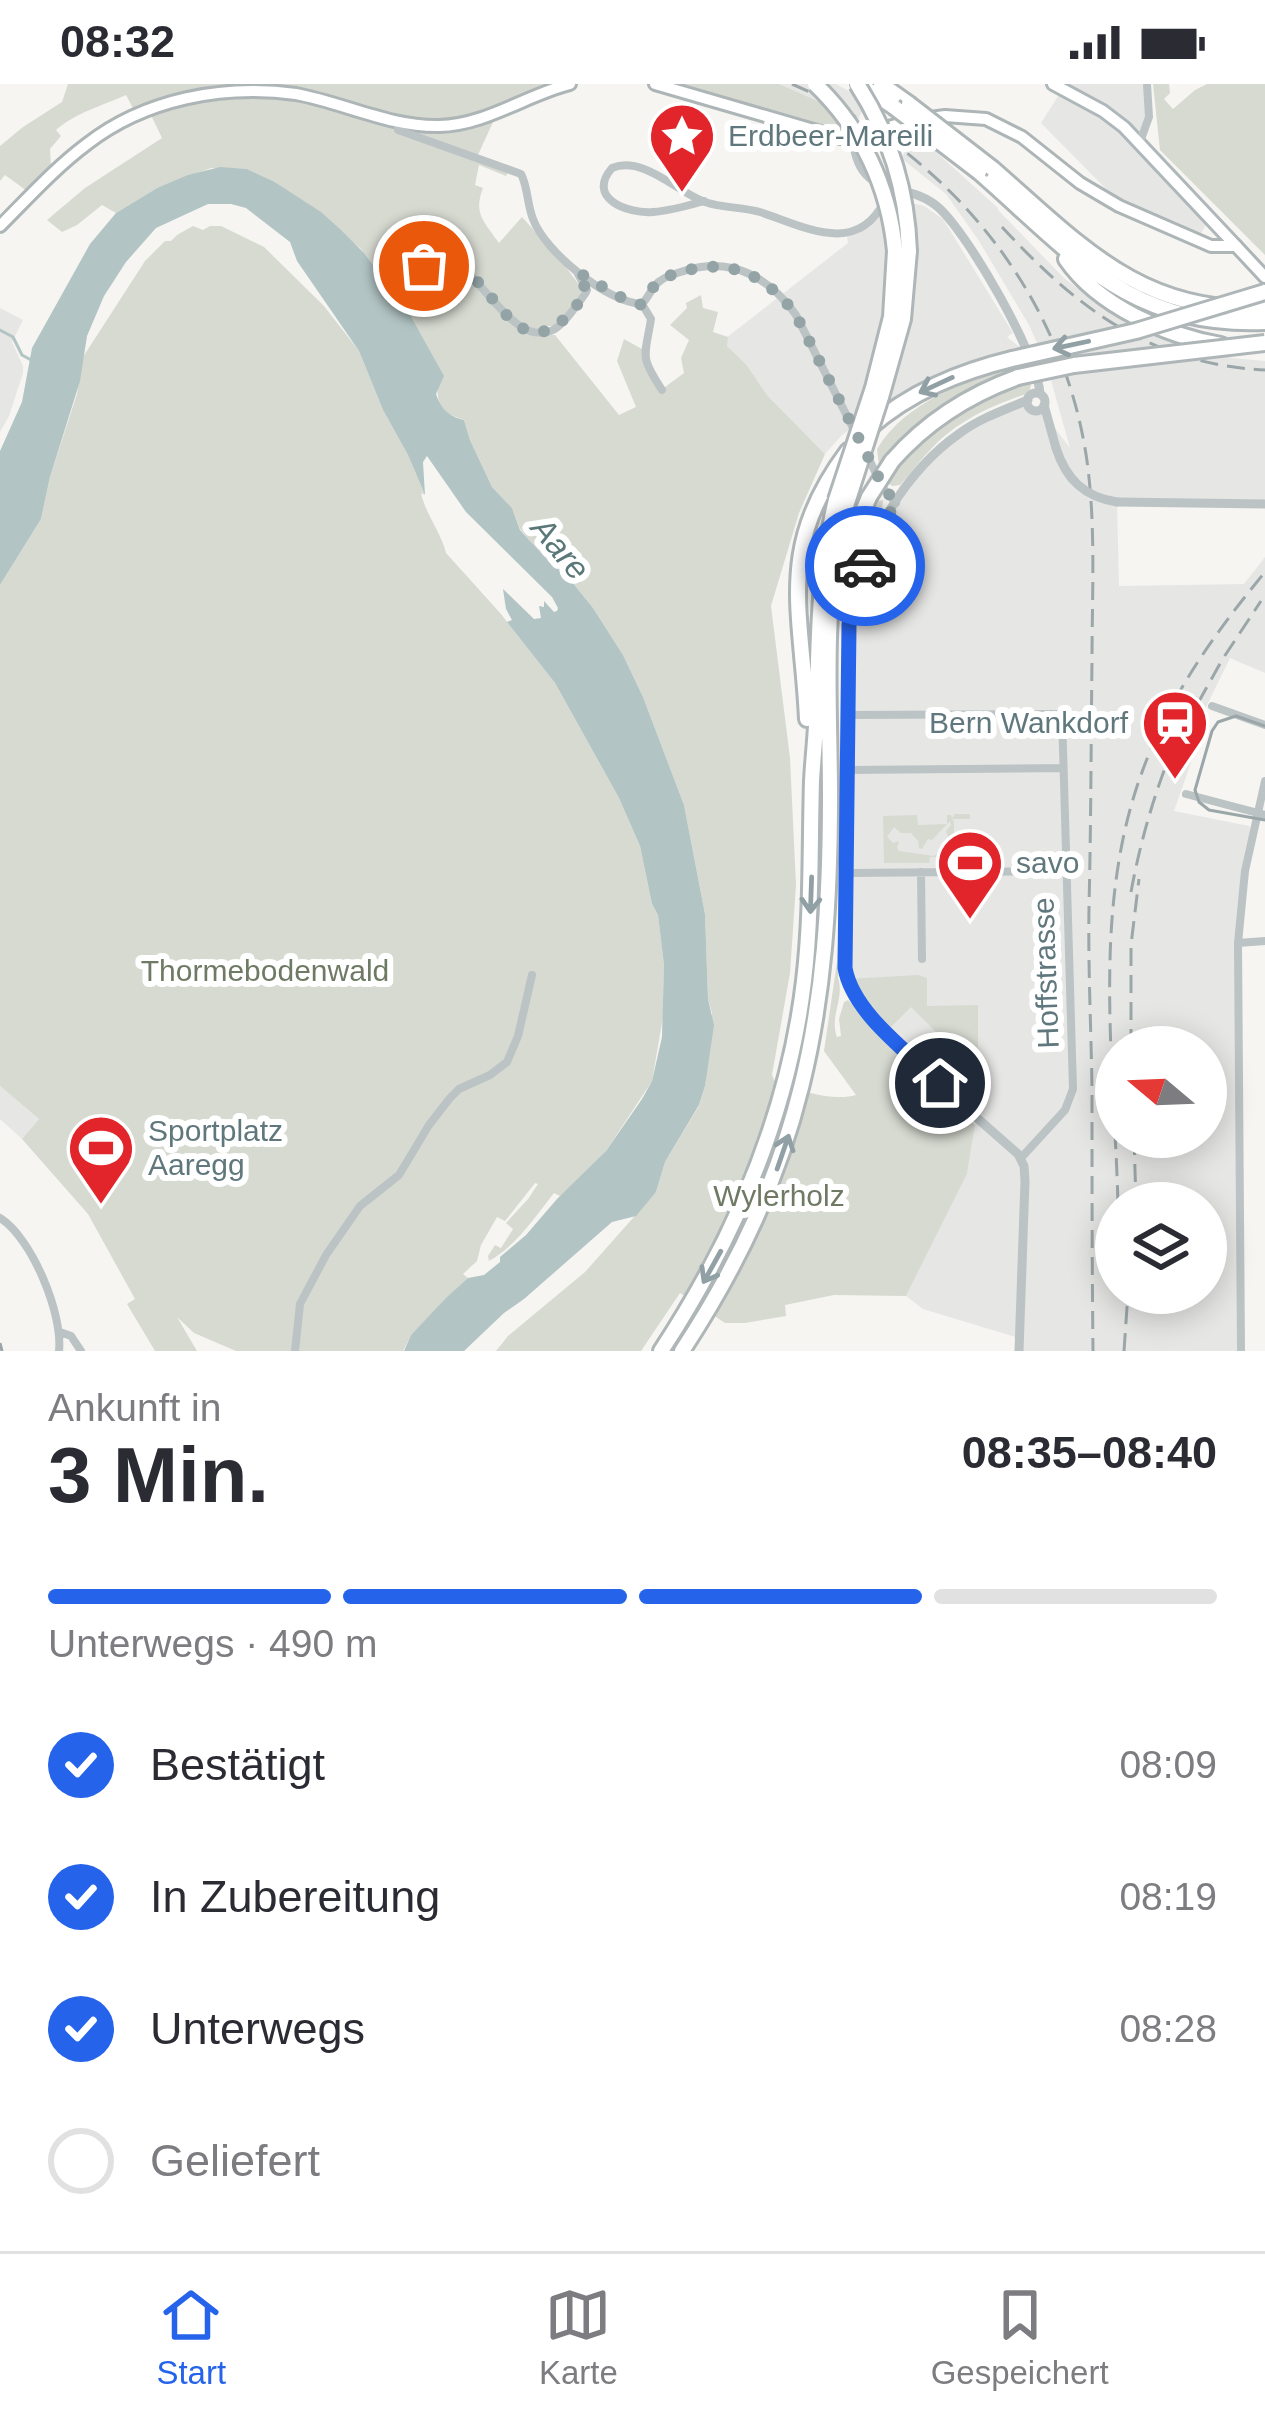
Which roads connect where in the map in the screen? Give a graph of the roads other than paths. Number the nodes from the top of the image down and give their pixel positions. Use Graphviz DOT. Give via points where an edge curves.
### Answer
graph roads {
  1 [pos="570,84"];
  2 [pos="656,84"];
  3 [pos="815,84"];
  4 [pos="858,84"];
  5 [pos="881,84"];
  6 [pos="1053,84"];
  7 [pos="1147,84"];
  8 [pos="901,105"];
  9 [pos="398,121"];
  10 [pos="853,137"];
  11 [pos="1140,142"];
  12 [pos="986,171"];
  13 [pos="889,189"];
  14 [pos="704,201"];
  15 [pos="0,226"];
  16 [pos="1053,240"];
  17 [pos="1235,245"];
  18 [pos="902,251"];
  19 [pos="578,272"];
  20 [pos="1265,277"];
  21 [pos="414,286"];
  22 [pos="1265,300"];
  23 [pos="643,304"];
  24 [pos="1265,326"];
  25 [pos="1265,345"];
  26 [pos="662,390"];
  27 [pos="1040,394"];
  28 [pos="1028,400"];
  29 [pos="1044,405"];
  30 [pos="841,503"];
  31 [pos="896,503"];
  32 [pos="1265,505"];
  33 [pos="1212,706"];
  34 [pos="848,715"];
  35 [pos="830,722"];
  36 [pos="1265,725"];
  37 [pos="1062,768"];
  38 [pos="848,770"];
  39 [pos="812,778"];
  40 [pos="1265,781"];
  41 [pos="1186,794"];
  42 [pos="1261,814"];
  43 [pos="1066,871"];
  44 [pos="921,872"];
  45 [pos="848,873"];
  46 [pos="1265,941"];
  47 [pos="1238,943"];
  48 [pos="922,959"];
  49 [pos="532,975"];
  50 [pos="1021,1157"];
  51 [pos="0,1218"];
  52 [pos="60,1332"];
  53 [pos="58,1351"];
  54 [pos="81,1351"];
  55 [pos="295,1351"];
  56 [pos="661,1351"];
  57 [pos="682,1351"];
  58 [pos="1019,1351"];
  59 [pos="1240,1351"];
  1 -- 9 [label="main road" via="460,124"];
  2 -- 10 [label="main road"];
  3 -- 18 [label="highway, bridge" via="872,160"];
  4 -- 8 [label="highway"];
  4 -- 18 [label="highway, bridge" via="894,158 904,199"];
  5 -- 8 [label="highway"];
  6 -- 11 [label="main road"];
  7 -- 11 [label="street" via="1150,118"];
  8 -- 12 [label="highway, bridge"];
  9 -- 15 [label="main road" via="274,91 180,98 91,140"];
  9 -- 19 [label="street" via="398,130 523,176 535,224"];
  10 -- 13 [label="street" via="863,169"];
  10 -- 17 [label="main road" via="945,116 986,119 1112,202 1203,244"];
  11 -- 17 [label="main road"];
  12 -- 16 [label="highway"];
  12 -- 22 [label="highway" via="1133,280 1199,303 1236,308"];
  13 -- 14 [label="street" via="868,224 845,233"];
  13 -- 27 [label="street" via="926,199 946,216 1015,326"];
  14 -- 14 [label="street" via="627,164 603,180 610,200 634,211"];
  16 -- 24 [label="highway" via="1120,290 1157,306"];
  16 -- 25 [label="highway" via="1077,275 1140,319 1205,343"];
  17 -- 20 [label="main road"];
  18 -- 30 [label="highway, bridge" via="877,393"];
  19 -- 21 [label="street" via="585,294 548,331 513,322 446,257 428,262"];
  19 -- 23 [label="street"];
  22 -- 39 [label="highway, one-way, bridge" via="939,382 868,429 830,476 798,565"];
  23 -- 26 [label="street" via="651,319 645,359"];
  23 -- 31 [label="street" via="660,280 697,268 735,268 769,285 796,315"];
  25 -- 35 [label="highway, bridge" via="1018,377 978,393 912,439 868,497 850,542"];
  27 -- 28 [label="street"];
  27 -- 29 [label="street"];
  28 -- 29 [label="street" via="1033,410"];
  28 -- 31 [label="street" via="952,438"];
  29 -- 32 [label="street, bridge" via="1066,473 1095,497"];
  30 -- 35 [label="highway" via="830,597"];
  30 -- 39 [label="highway" via="819,596"];
  31 -- 34 [label="street" via="853,602"];
  33 -- 36 [label="street"];
  34 -- 37 [label="street, Hoffstrasse" via="1062,714"];
  34 -- 38 [label="street"];
  57 -- 35 [label="highway, one-way" via="764,1202 804,1082 826,940"];
  37 -- 38 [label="street"];
  37 -- 43 [label="street, Hoffstrasse"];
  38 -- 45 [label="street"];
  39 -- 56 [label="highway, one-way" via="808,938 787,1078 747,1194"];
  40 -- 42 [label="street"];
  41 -- 42 [label="street"];
  42 -- 47 [label="street"];
  43 -- 44 [label="street"];
  43 -- 50 [label="street, Hoffstrasse" via="1073,1089 1070,1103"];
  44 -- 45 [label="street"];
  44 -- 48 [label="street"];
  45 -- 50 [label="street" via="844,964 856,998"];
  46 -- 47 [label="street"];
  47 -- 59 [label="street"];
  49 -- 55 [label="street" via="507,1062 450,1098 399,1175 360,1206 300,1304"];
  50 -- 58 [label="street"];
  51 -- 52 [label="street" via="44,1281"];
  52 -- 53 [label="street"];
  52 -- 54 [label="street"];
}
